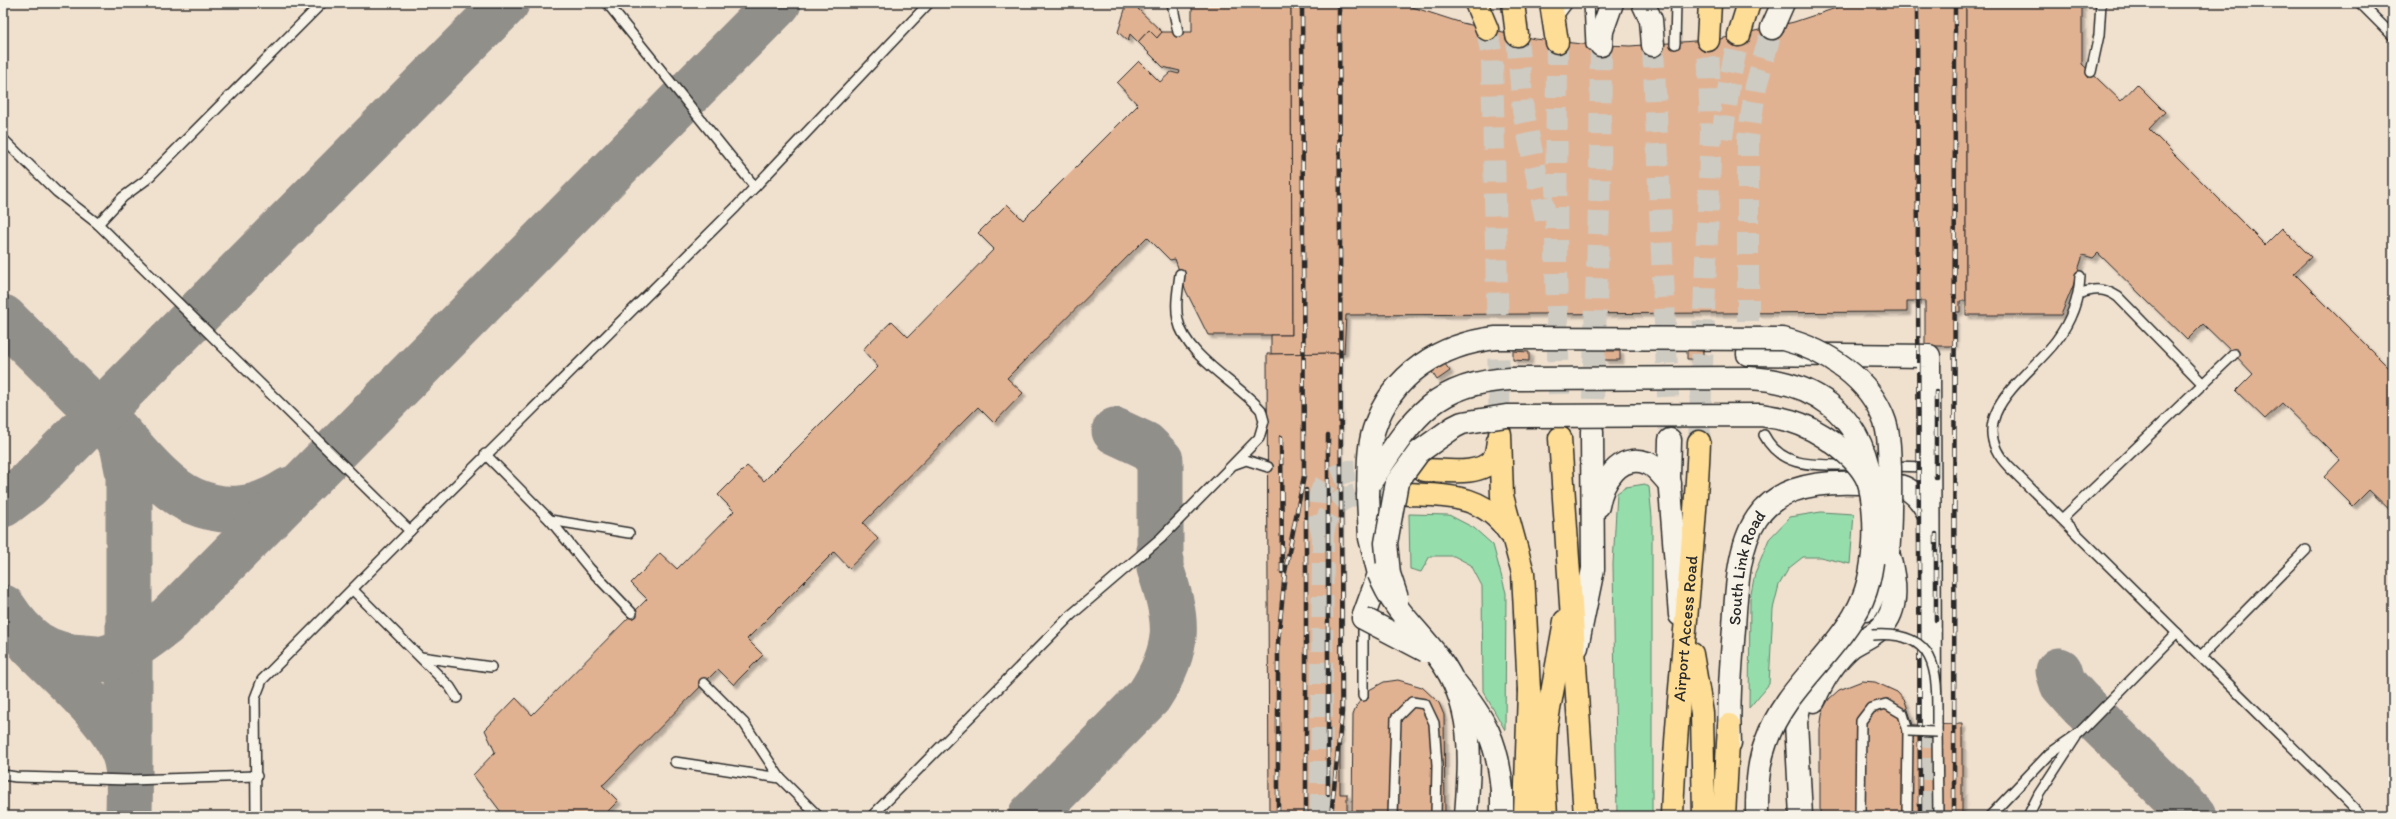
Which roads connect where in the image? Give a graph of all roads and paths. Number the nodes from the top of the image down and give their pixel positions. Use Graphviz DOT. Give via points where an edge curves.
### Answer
graph roads {
  1 [pos="322,3"];
  2 [pos="607,3"];
  3 [pos="929,3"];
  4 [pos="1172,3"];
  5 [pos="1476,3"];
  6 [pos="1568,3"];
  7 [pos="1589,3"];
  8 [pos="1612,3"];
  9 [pos="1710,3"];
  10 [pos="1783,3"];
  11 [pos="2101,3"];
  12 [pos="2360,3"];
  13 [pos="1676,4"];
  14 [pos="1513,6"];
  15 [pos="1748,7"];
  16 [pos="1647,11"];
  17 [pos="1554,22"];
  18 [pos="1772,28"];
  19 [pos="1487,29"];
  20 [pos="1178,32"];
  21 [pos="1517,35"];
  22 [pos="1739,35"];
  23 [pos="2393,36"];
  24 [pos="1598,40"];
  25 [pos="1708,40"];
  26 [pos="1675,44"];
  27 [pos="1653,45"];
  28 [pos="2091,72"];
  29 [pos="3,139"];
  30 [pos="755,187"];
  31 [pos="98,224"];
  32 [pos="1180,274"];
  33 [pos="2080,276"];
  34 [pos="2079,294"];
  35 [pos="1748,354"];
  36 [pos="2234,354"];
  37 [pos="2203,384"];
  38 [pos="1592,432"];
  39 [pos="1764,435"];
  40 [pos="1560,438"];
  41 [pos="1670,440"];
  42 [pos="1699,442"];
  43 [pos="485,454"];
  44 [pos="1234,465"];
  45 [pos="1268,467"];
  46 [pos="1929,467"];
  47 [pos="1424,470"];
  48 [pos="1670,484"];
  49 [pos="1897,484"];
  50 [pos="1368,486"];
  51 [pos="1409,494"];
  52 [pos="1929,515"];
  53 [pos="2062,519"];
  54 [pos="550,520"];
  55 [pos="410,531"];
  56 [pos="629,533"];
  57 [pos="1593,533"];
  58 [pos="1517,550"];
  59 [pos="2306,550"];
  60 [pos="1379,574"];
  61 [pos="1571,589"];
  62 [pos="353,590"];
  63 [pos="632,613"];
  64 [pos="1364,618"];
  65 [pos="1686,622"];
  66 [pos="1863,632"];
  67 [pos="2177,633"];
  68 [pos="1575,654"];
  69 [pos="1683,654"];
  70 [pos="2201,656"];
  71 [pos="421,658"];
  72 [pos="1439,658"];
  73 [pos="491,667"];
  74 [pos="704,683"];
  75 [pos="1530,690"];
  76 [pos="1363,696"];
  77 [pos="457,698"];
  78 [pos="1729,725"];
  79 [pos="1935,727"];
  80 [pos="1908,731"];
  81 [pos="2079,732"];
  82 [pos="675,762"];
  83 [pos="3,775"];
  84 [pos="256,776"];
  85 [pos="780,778"];
  86 [pos="1544,780"];
  87 [pos="256,816"];
  88 [pos="818,816"];
  89 [pos="872,816"];
  90 [pos="1393,816"];
  91 [pos="1436,816"];
  92 [pos="1466,816"];
  93 [pos="1502,816"];
  94 [pos="1525,816"];
  95 [pos="1546,816"];
  96 [pos="1586,816"];
  97 [pos="1672,816"];
  98 [pos="1704,816"];
  99 [pos="1724,816"];
  100 [pos="1734,816"];
  101 [pos="1757,816"];
  102 [pos="1801,816"];
  103 [pos="1860,816"];
  104 [pos="1907,816"];
  105 [pos="1938,816"];
  106 [pos="1990,816"];
  107 [pos="2028,816"];
  108 [pos="2362,816"];
  1 -- 31 [label="lane" via="146,180 123,197"];
  2 -- 30 [label="lane"];
  3 -- 30 [label="lane"];
  4 -- 20 [label="lane"];
  5 -- 19 [label="main road"];
  6 -- 17 [label="lane"];
  7 -- 24 [label="lane"];
  8 -- 24 [label="street"];
  9 -- 25 [label="main road"];
  10 -- 18 [label="street"];
  11 -- 28 [label="lane" via="2099,35"];
  12 -- 23 [label="lane"];
  13 -- 26 [label="lane"];
  14 -- 21 [label="main road"];
  15 -- 22 [label="main road"];
  16 -- 27 [label="street"];
  29 -- 31 [label="lane" via="57,192"];
  30 -- 43 [label="lane"];
  31 -- 55 [label="lane"];
  32 -- 44 [label="lane" via="1176,302 1178,321 1184,337 1261,410 1264,421 1259,438"];
  33 -- 34 [label="lane"];
  34 -- 37 [label="lane" via="2099,289 2110,291"];
  34 -- 53 [label="lane" via="2074,314 2057,340 2009,391 1997,408 1992,428 1996,449 2004,462"];
  35 -- 46 [label="street, South Link Road" via="1929,356"];
  36 -- 37 [label="lane"];
  37 -- 53 [label="lane"];
  38 -- 57 [label="street"];
  39 -- 46 [label="lane" via="1770,447 1781,456 1806,464"];
  40 -- 61 [label="main road"];
  41 -- 48 [label="street"];
  42 -- 65 [label="main road, Airport Access Road"];
  43 -- 54 [label="lane"];
  43 -- 55 [label="lane"];
  44 -- 45 [label="lane" via="1246,460"];
  44 -- 89 [label="lane" via="1161,538 1071,615"];
  46 -- 49 [label="street"];
  46 -- 52 [label="street, South Link Road"];
  47 -- 58 [label="main road" via="1483,468 1494,459 1500,434 1502,496"];
  48 -- 57 [label="street" via="1648,463 1637,461 1620,465 1605,482 1598,502"];
  48 -- 69 [label="street"];
  49 -- 52 [label="street, South Link Road" via="1921,499"];
  49 -- 78 [label="street, South Link Road" via="1814,484 1778,497 1762,510 1754,521 1742,550 1738,574"];
  50 -- 60 [label="street, bridge" via="1370,538"];
  50 -- 66 [label="street, bridge" via="1406,428 1420,414 1442,397 1473,384 1510,379 1749,378 1794,386 1824,400 1851,426 1860,441 1870,476 1872,541 1863,604"];
  50 -- 66 [label="street, bridge" via="1369,449 1374,429 1382,412 1404,380 1433,356 1468,342 1496,338 1783,339 1808,346 1836,361 1862,385 1885,421 1889,440 1888,553 1896,580 1894,598 1885,622"];
  51 -- 58 [label="main road" via="1454,497 1488,509 1509,532"];
  52 -- 79 [label="street, South Link Road"];
  53 -- 67 [label="lane"];
  54 -- 56 [label="lane"];
  54 -- 63 [label="lane" via="590,569"];
  55 -- 62 [label="lane"];
  57 -- 68 [label="street" via="1593,569"];
  58 -- 75 [label="main road" via="1523,573"];
  59 -- 70 [label="lane"];
  60 -- 64 [label="street"];
  60 -- 72 [label="street, bridge" via="1394,605"];
  61 -- 68 [label="main road"];
  61 -- 86 [label="main road" via="1546,726"];
  62 -- 71 [label="lane"];
  62 -- 84 [label="lane" via="262,680 255,698"];
  64 -- 72 [label="street, bridge"];
  64 -- 76 [label="lane"];
  65 -- 69 [label="main road, Airport Access Road"];
  65 -- 98 [label="main road" via="1702,713"];
  66 -- 79 [label="lane, bridge" via="1899,635 1911,640 1928,655 1937,679"];
  66 -- 102 [label="street" via="1816,672 1802,694 1796,722"];
  67 -- 70 [label="lane"];
  67 -- 81 [label="lane"];
  68 -- 96 [label="main road"];
  69 -- 97 [label="main road, Airport Access Road"];
  70 -- 108 [label="lane"];
  71 -- 73 [label="lane"];
  71 -- 77 [label="lane" via="450,687"];
  72 -- 92 [label="street, bridge" via="1461,695 1468,733 1470,765"];
  74 -- 85 [label="lane" via="744,723"];
  75 -- 86 [label="main road"];
  75 -- 94 [label="main road"];
  78 -- 99 [label="main road"];
  78 -- 100 [label="street, South Link Road"];
  79 -- 80 [label="lane, bridge"];
  79 -- 105 [label="lane"];
  80 -- 103 [label="lane" via="1903,714 1886,704 1872,708 1860,721"];
  80 -- 104 [label="lane"];
  81 -- 106 [label="lane" via="2049,754"];
  81 -- 107 [label="lane" via="2038,794"];
  82 -- 85 [label="lane"];
  83 -- 84 [label="lane" via="129,780"];
  84 -- 87 [label="lane"];
  85 -- 88 [label="lane"];
  86 -- 95 [label="main road"];
  90 -- 91 [label="lane" via="1396,718 1412,702 1425,704 1434,723 1438,765"];
  93 -- 101 [label="street, bridge" via="1500,763 1494,741 1481,716 1412,628 1398,601 1389,574 1386,543 1397,482 1419,452 1437,437 1462,423 1485,418 1761,415 1810,428 1842,450 1855,463 1868,481 1874,538 1873,564 1866,591 1854,616 1792,694 1766,741 1757,776"];
}
